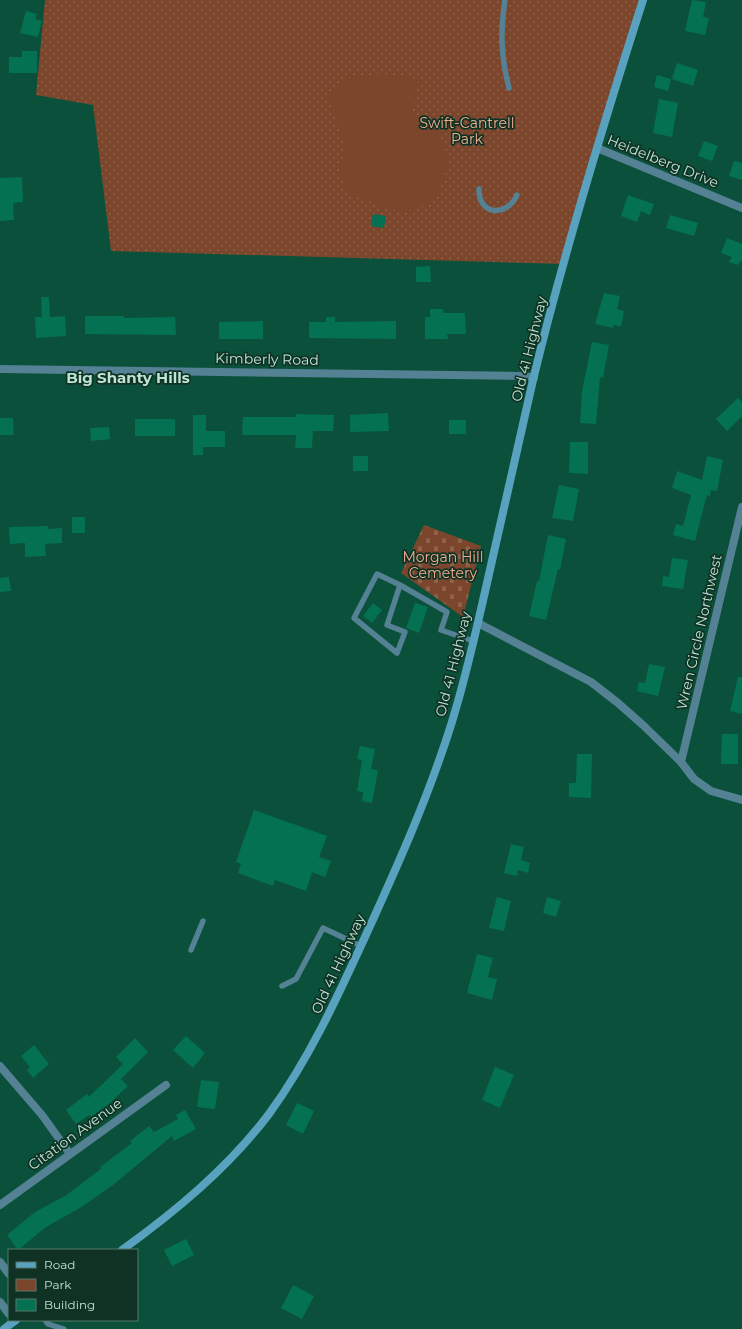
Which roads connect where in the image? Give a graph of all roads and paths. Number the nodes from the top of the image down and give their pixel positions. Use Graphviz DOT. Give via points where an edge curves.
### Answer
graph roads {
  1 [pos="505,0"];
  2 [pos="644,0"];
  3 [pos="509,88"];
  4 [pos="597,148"];
  5 [pos="479,189"];
  6 [pos="517,195"];
  7 [pos="742,208"];
  8 [pos="0,369"];
  9 [pos="534,378"];
  10 [pos="742,508"];
  11 [pos="400,586"];
  12 [pos="478,623"];
  13 [pos="474,641"];
  14 [pos="681,762"];
  15 [pos="742,800"];
  16 [pos="203,921"];
  17 [pos="361,946"];
  18 [pos="191,950"];
  19 [pos="282,986"];
  20 [pos="0,1066"];
  21 [pos="166,1085"];
  22 [pos="70,1154"];
  23 [pos="0,1205"];
  24 [pos="123,1249"];
  25 [pos="0,1262"];
  26 [pos="8,1273"];
  27 [pos="0,1302"];
  28 [pos="8,1313"];
  29 [pos="13,1321"];
  30 [pos="46,1321"];
  31 [pos="4,1329"];
  32 [pos="64,1329"];
  1 -- 3 [label="lane" via="501,47"];
  2 -- 4 [label="main road, Old 41 Highway"];
  4 -- 7 [label="street, Heidelberg Drive"];
  4 -- 9 [label="main road, Old 41 Highway"];
  5 -- 6 [label="lane" via="482,203 493,210 503,210 511,206"];
  8 -- 9 [label="street, Kimberly Road"];
  9 -- 12 [label="main road, Old 41 Highway"];
  10 -- 14 [label="street, Wren Circle Northwest"];
  11 -- 11 [label="lane" via="387,625 405,632 397,653 354,618 377,574"];
  11 -- 13 [label="lane" via="447,612 441,630"];
  12 -- 13 [label="main road, Old 41 Highway"];
  12 -- 14 [label="street" via="591,682 618,703"];
  13 -- 17 [label="main road, Old 41 Highway" via="450,728 423,807"];
  14 -- 15 [label="street" via="694,779 711,790"];
  16 -- 18 [label="lane"];
  17 -- 19 [label="lane" via="323,928 296,979"];
  17 -- 24 [label="main road, Old 41 Highway" via="308,1054 268,1115 248,1140 197,1192"];
  20 -- 22 [label="street" via="42,1115"];
  21 -- 22 [label="street, Citation Avenue"];
  22 -- 23 [label="street, Citation Avenue"];
  25 -- 26 [label="street"];
  27 -- 28 [label="street"];
  29 -- 31 [label="main road"];
  30 -- 32 [label="lane"];
}
